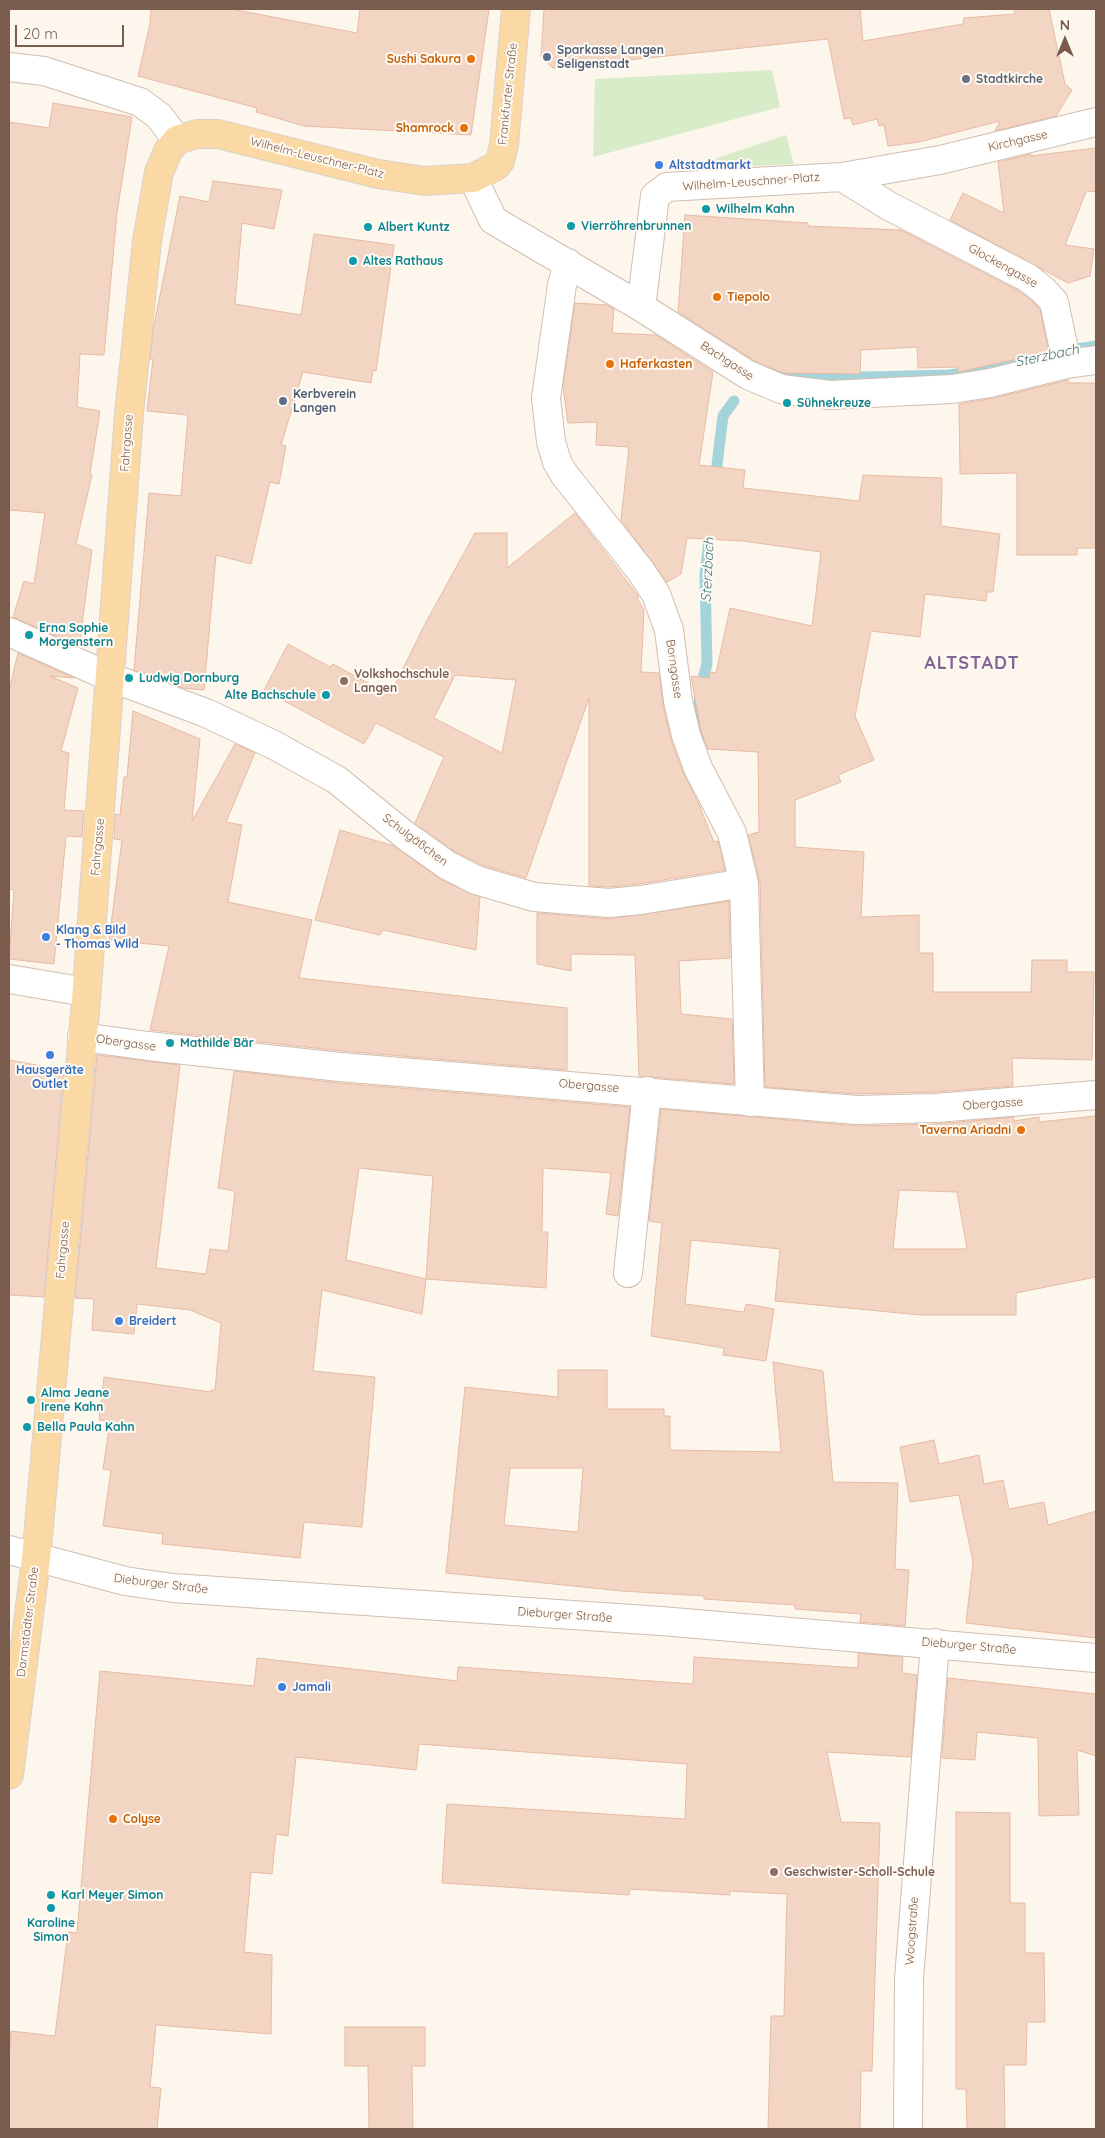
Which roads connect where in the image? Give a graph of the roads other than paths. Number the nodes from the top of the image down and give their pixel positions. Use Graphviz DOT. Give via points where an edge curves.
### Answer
graph roads {
  1 [pos="516,9"];
  2 [pos="9,68"];
  3 [pos="1096,122"];
  4 [pos="177,140"];
  5 [pos="940,160"];
  6 [pos="842,176"];
  7 [pos="465,179"];
  8 [pos="568,263"];
  9 [pos="641,307"];
  10 [pos="1064,351"];
  11 [pos="1096,360"];
  12 [pos="9,632"];
  13 [pos="112,678"];
  14 [pos="744,883"];
  15 [pos="9,979"];
  16 [pos="86,992"];
  17 [pos="82,1037"];
  18 [pos="646,1091"];
  19 [pos="1096,1095"];
  20 [pos="750,1102"];
  21 [pos="628,1273"];
  22 [pos="9,1550"];
  23 [pos="36,1559"];
  24 [pos="935,1643"];
  25 [pos="1096,1658"];
  26 [pos="9,1775"];
  27 [pos="908,2129"];
  1 -- 7 [label="main road, Frankfurter Straße" via="500,161 496,166"];
  2 -- 4 [label="street" via="44,71 140,102 160,116"];
  3 -- 5 [label="street, Kirchgasse"];
  4 -- 7 [label="main road, Wilhelm-Leuschner-Platz" via="197,134 218,134 378,174 425,181"];
  4 -- 13 [label="main road, Fahrgasse" via="168,150 159,172 147,241 129,414"];
  5 -- 6 [label="street, Wilhelm-Leuschner-Platz"];
  6 -- 9 [label="street, Wilhelm-Leuschner-Platz" via="667,187 655,196"];
  6 -- 10 [label="street, Glockengasse" via="889,206 1028,278 1054,302"];
  7 -- 8 [label="street, Bachgasse" via="493,220"];
  8 -- 9 [label="street, Bachgasse"];
  8 -- 14 [label="street, Borngasse" via="546,398 556,462 656,594 669,630 686,735 698,768 732,833"];
  9 -- 10 [label="street, Bachgasse" via="755,379 781,389 818,395 952,389 990,383"];
  10 -- 11 [label="street, Bachgasse"];
  12 -- 13 [label="street, Schulgäßchen"];
  13 -- 14 [label="street, Schulgäßchen" via="206,713 274,745 337,780 447,865 500,888 534,897 609,903"];
  13 -- 16 [label="main road, Fahrgasse"];
  14 -- 20 [label="street, Borngasse"];
  15 -- 16 [label="street"];
  16 -- 17 [label="main road, Fahrgasse"];
  17 -- 18 [label="street, Obergasse" via="340,1067"];
  17 -- 23 [label="main road, Fahrgasse"];
  18 -- 20 [label="street, Obergasse"];
  18 -- 21 [label="street"];
  19 -- 20 [label="street, Obergasse" via="925,1109 857,1110"];
  22 -- 23 [label="street, Dieburger Straße"];
  23 -- 24 [label="street, Dieburger Straße" via="125,1581 174,1588"];
  23 -- 26 [label="main road, Darmstädter Straße"];
  24 -- 25 [label="street, Dieburger Straße"];
  24 -- 27 [label="street, Woogstraße" via="910,1970"];
}
